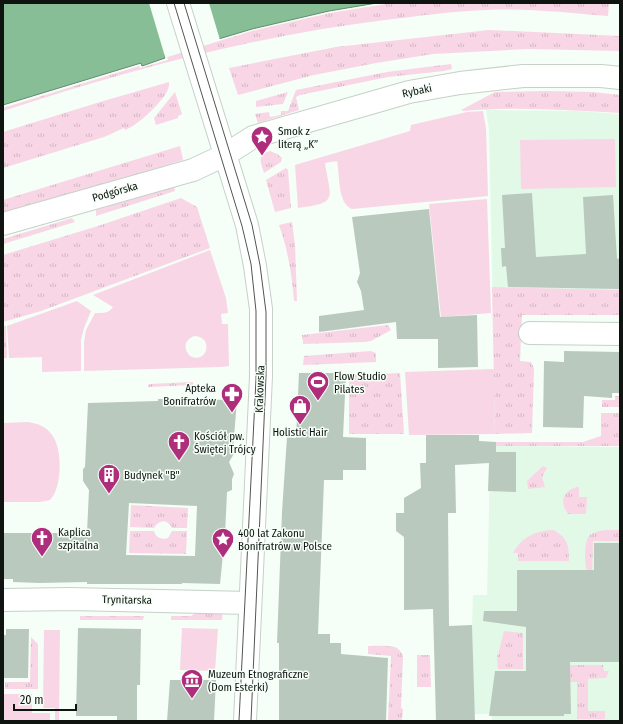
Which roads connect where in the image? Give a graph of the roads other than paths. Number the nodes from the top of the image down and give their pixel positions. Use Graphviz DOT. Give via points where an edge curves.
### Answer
graph roads {
  1 [pos="178,3"];
  2 [pos="620,78"];
  3 [pos="225,155"];
  4 [pos="3,224"];
  5 [pos="530,333"];
  6 [pos="620,334"];
  7 [pos="3,600"];
  8 [pos="250,603"];
  9 [pos="245,721"];
  1 -- 3 [label="street, Krakowska"];
  2 -- 3 [label="street, Rybaki" via="523,76 408,92 253,137"];
  3 -- 4 [label="street, Podgórska" via="193,170"];
  3 -- 8 [label="street, Krakowska" via="247,225 256,266 261,310 261,376"];
  5 -- 6 [label="street"];
  7 -- 8 [label="street, Trynitarska"];
  8 -- 9 [label="street, Krakowska"];
}
